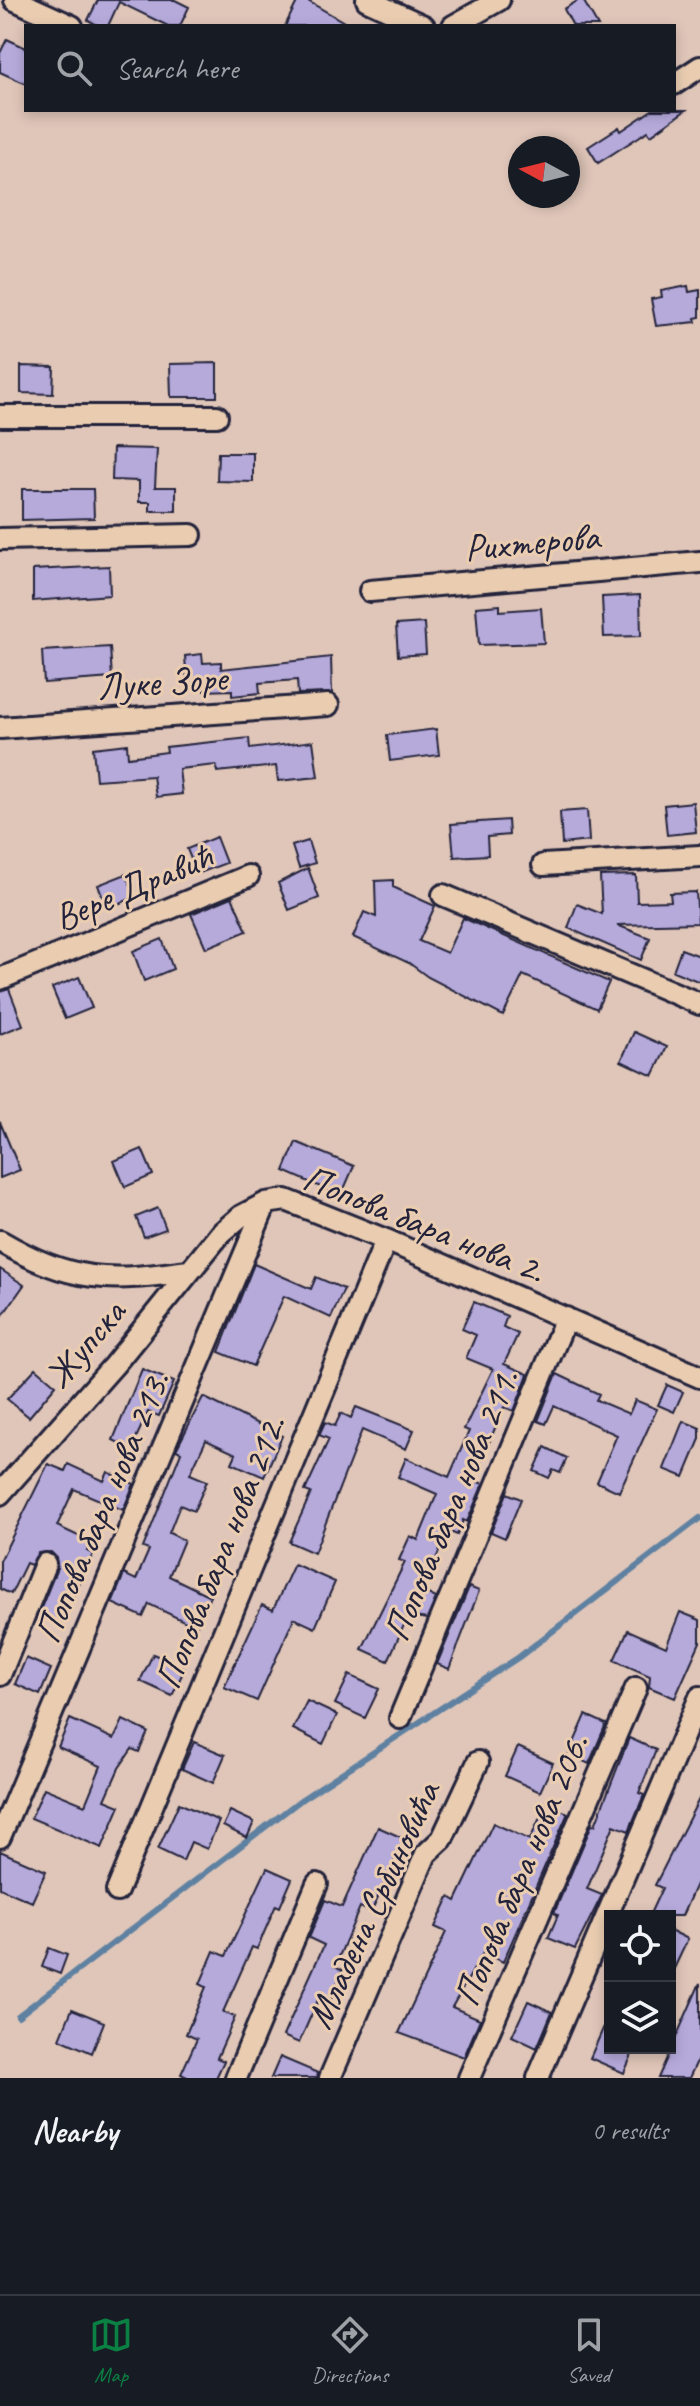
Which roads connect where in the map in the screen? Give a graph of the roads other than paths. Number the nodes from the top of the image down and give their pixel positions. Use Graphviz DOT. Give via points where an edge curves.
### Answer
graph roads {
  1 [pos="15,0"];
  2 [pos="367,0"];
  3 [pos="499,0"];
  4 [pos="68,24"];
  5 [pos="420,24"];
  6 [pos="457,24"];
  7 [pos="700,67"];
  8 [pos="676,83"];
  9 [pos="0,416"];
  10 [pos="217,416"];
  11 [pos="191,535"];
  12 [pos="0,539"];
  13 [pos="700,562"];
  14 [pos="370,591"];
  15 [pos="328,705"];
  16 [pos="0,728"];
  17 [pos="700,856"];
  18 [pos="543,865"];
  19 [pos="248,876"];
  20 [pos="443,895"];
  21 [pos="0,979"];
  22 [pos="700,1004"];
  23 [pos="266,1203"];
  24 [pos="386,1240"];
  25 [pos="0,1241"];
  26 [pos="189,1271"];
  27 [pos="566,1318"];
  28 [pos="700,1377"];
  29 [pos="0,1494"];
  30 [pos="45,1564"];
  31 [pos="0,1675"];
  32 [pos="636,1688"];
  33 [pos="700,1697"];
  34 [pos="400,1718"];
  35 [pos="478,1762"];
  36 [pos="0,1837"];
  37 [pos="317,1884"];
  38 [pos="117,1891"];
  39 [pos="236,2078"];
  40 [pos="330,2078"];
  41 [pos="469,2078"];
  42 [pos="538,2078"];
  1 -- 4 [label="street"];
  2 -- 5 [label="street"];
  3 -- 6 [label="street"];
  7 -- 8 [label="street"];
  9 -- 10 [label="street"];
  11 -- 12 [label="street"];
  13 -- 14 [label="street, Рихтерова"];
  15 -- 16 [label="street, Луке Зоре"];
  17 -- 18 [label="street"];
  19 -- 21 [label="street, Вере Дравић"];
  20 -- 22 [label="street"];
  23 -- 24 [label="street, Попова бара нова 2." via="286,1200"];
  23 -- 26 [label="street, Попова бара нова 2." via="220,1234"];
  23 -- 36 [label="street, Попова бара нова 213."];
  24 -- 27 [label="street, Попова бара нова 2."];
  24 -- 38 [label="street, Попова бара нова 212."];
  25 -- 26 [label="street" via="40,1265 87,1277"];
  26 -- 29 [label="street, Жупска"];
  27 -- 28 [label="street, Попова бара нова 2."];
  27 -- 34 [label="street, Попова бара нова 211."];
  30 -- 31 [label="street"];
  32 -- 41 [label="street, Попова бара нова 206."];
  33 -- 42 [label="street"];
  35 -- 40 [label="street, Младена Србиновића" via="442,1839 426,1854"];
  37 -- 39 [label="street"];
}
